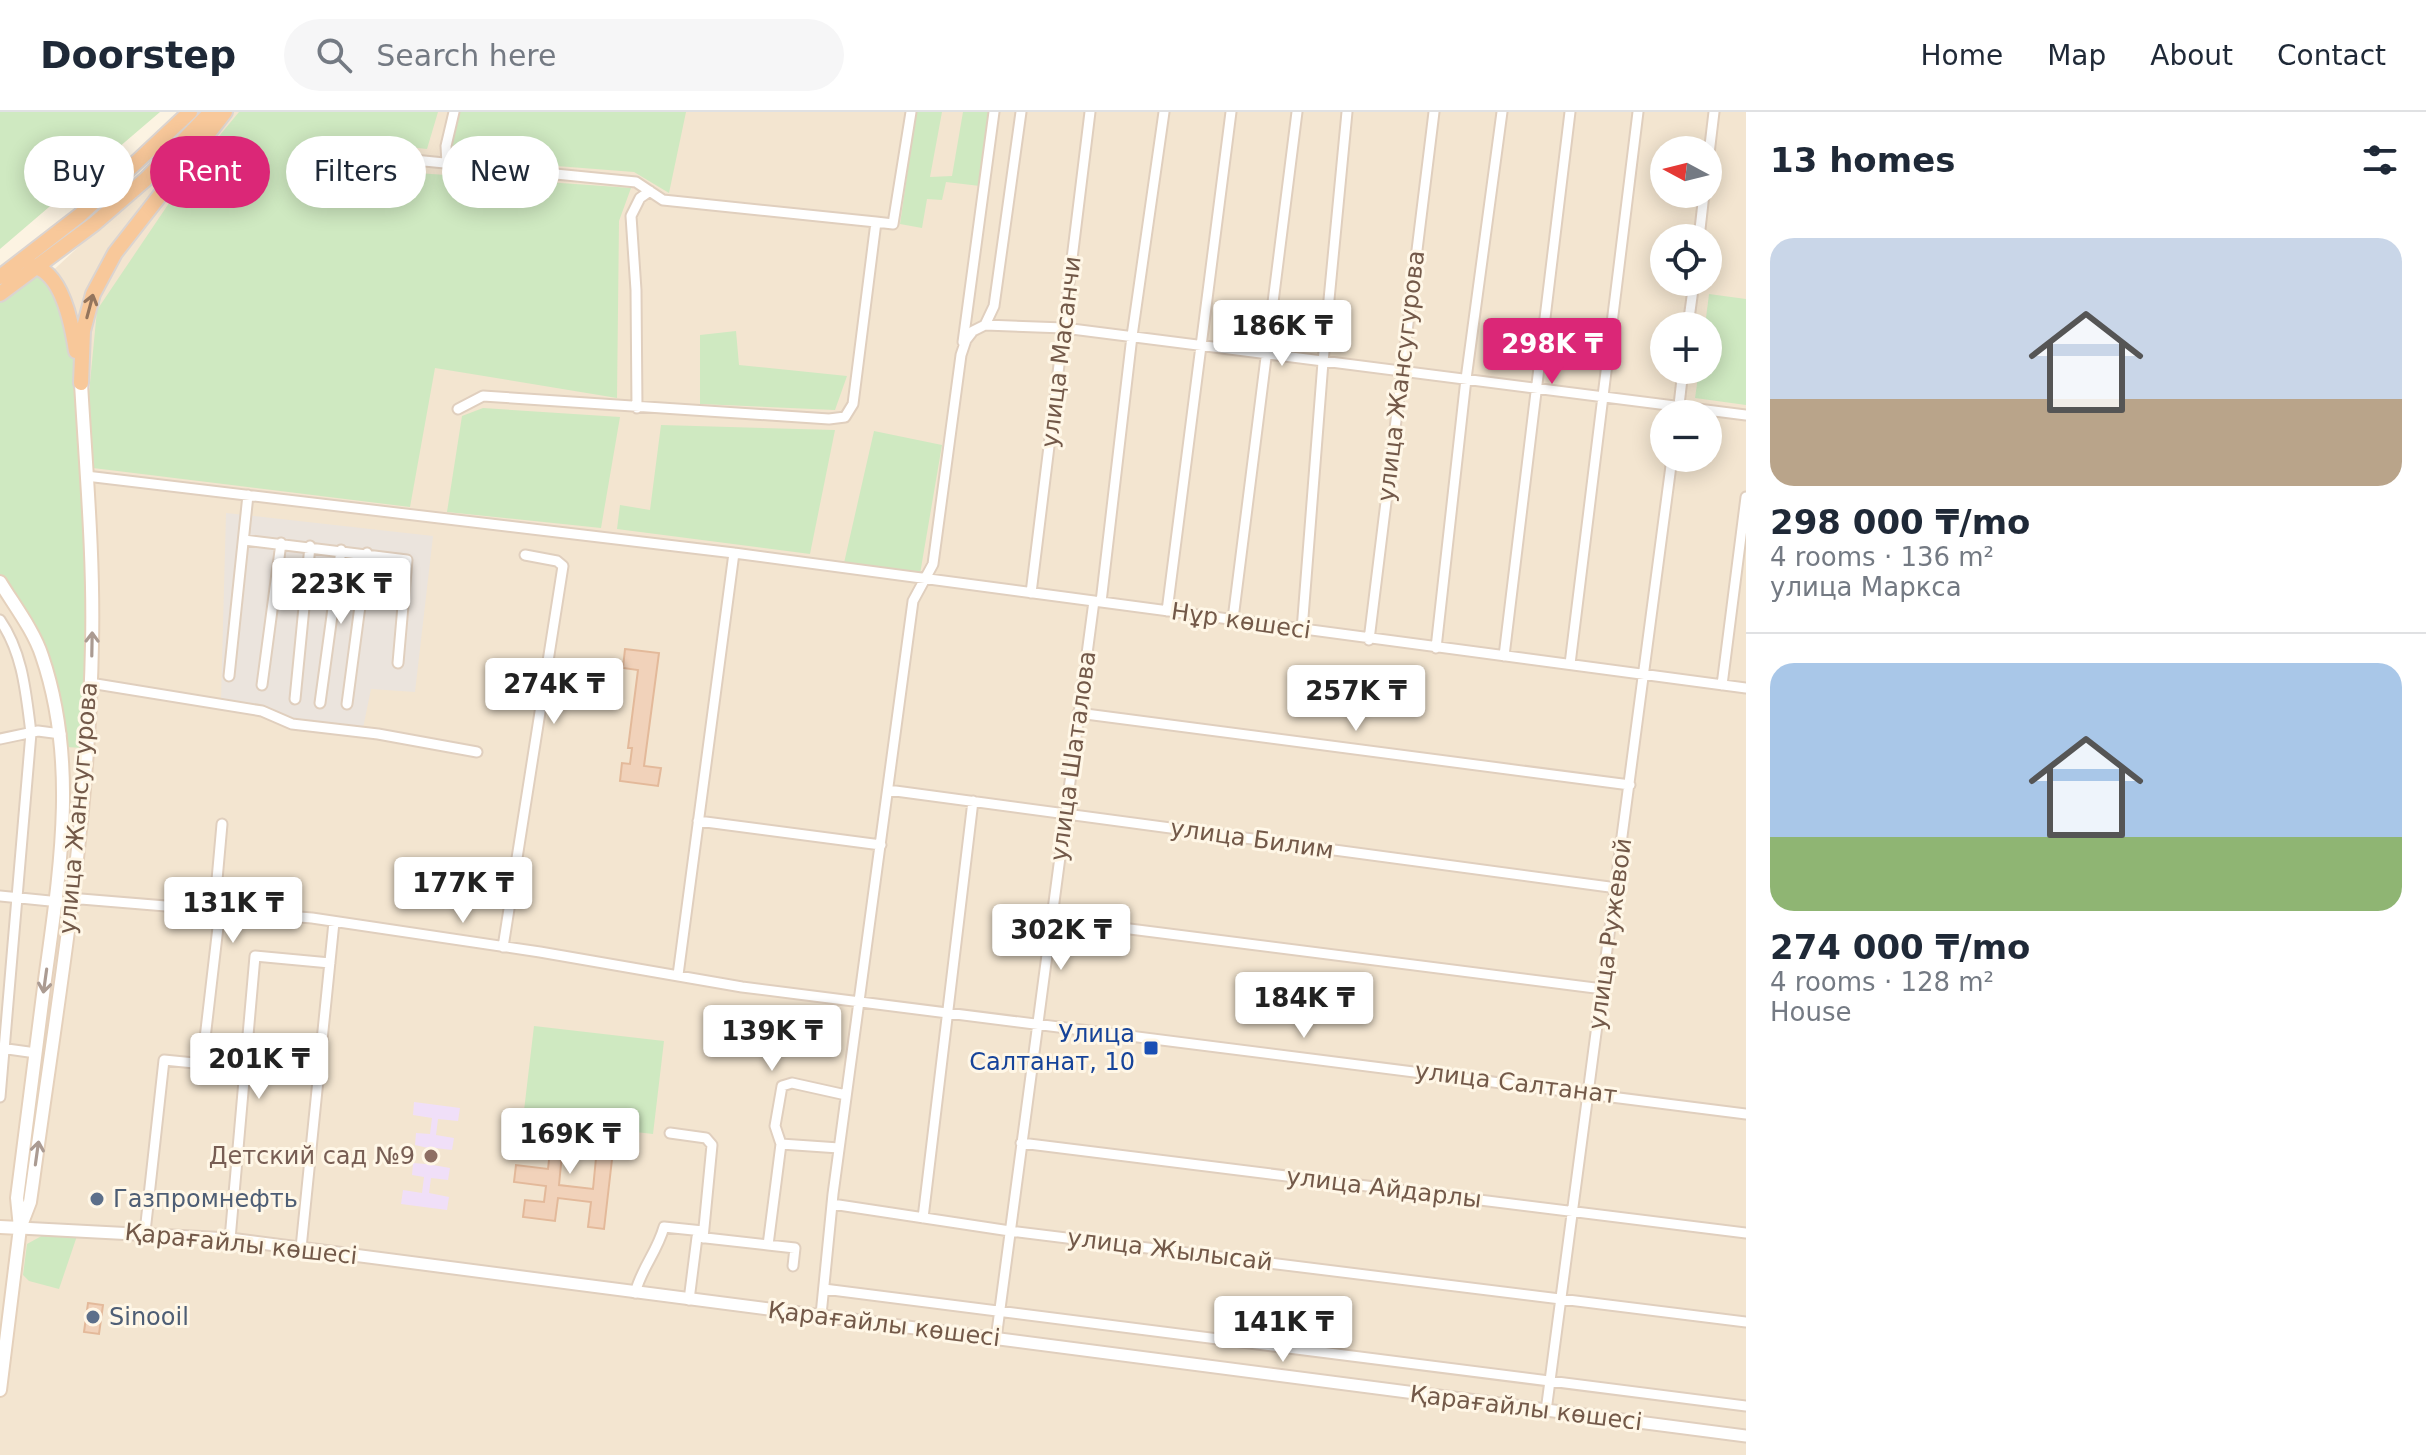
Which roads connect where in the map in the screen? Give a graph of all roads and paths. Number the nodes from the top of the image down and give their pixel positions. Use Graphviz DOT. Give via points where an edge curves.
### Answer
graph roads {
  1 [pos="190,112"];
  2 [pos="211,112"];
  3 [pos="225,112"];
  4 [pos="454,112"];
  5 [pos="911,112"];
  6 [pos="994,112"];
  7 [pos="1021,112"];
  8 [pos="1090,112"];
  9 [pos="1164,112"];
  10 [pos="1231,112"];
  11 [pos="1297,112"];
  12 [pos="1347,112"];
  13 [pos="1434,112"];
  14 [pos="1502,112"];
  15 [pos="1570,112"];
  16 [pos="1638,112"];
  17 [pos="1714,112"];
  18 [pos="448,136"];
  19 [pos="1711,136"];
  20 [pos="559,175"];
  21 [pos="650,191"];
  22 [pos="876,222"];
  23 [pos="37,267"];
  24 [pos="0,277"];
  25 [pos="0,294"];
  26 [pos="985,325"];
  27 [pos="1064,328"];
  28 [pos="1132,336"];
  29 [pos="1200,346"];
  30 [pos="961,355"];
  31 [pos="1266,356"];
  32 [pos="1323,362"];
  33 [pos="1401,371"];
  34 [pos="1466,379"];
  35 [pos="81,383"];
  36 [pos="1535,388"];
  37 [pos="1603,395"];
  38 [pos="1650,404"];
  39 [pos="637,408"];
  40 [pos="458,409"];
  41 [pos="1722,413"];
  42 [pos="1746,415"];
  43 [pos="1670,472"];
  44 [pos="86,476"];
  45 [pos="248,495"];
  46 [pos="1746,497"];
  47 [pos="244,540"];
  48 [pos="281,543"];
  49 [pos="310,546"];
  50 [pos="341,550"];
  51 [pos="367,553"];
  52 [pos="734,553"];
  53 [pos="525,555"];
  54 [pos="926,581"];
  55 [pos="0,582"];
  56 [pos="1031,593"];
  57 [pos="1097,602"];
  58 [pos="1167,611"];
  59 [pos="1233,619"];
  60 [pos="0,620"];
  61 [pos="1302,630"];
  62 [pos="1369,640"];
  63 [pos="1436,648"];
  64 [pos="1504,656"];
  65 [pos="398,663"];
  66 [pos="1570,664"];
  67 [pos="1645,674"];
  68 [pos="229,676"];
  69 [pos="90,683"];
  70 [pos="262,685"];
  71 [pos="1722,685"];
  72 [pos="1746,688"];
  73 [pos="295,699"];
  74 [pos="320,703"];
  75 [pos="347,704"];
  76 [pos="1078,713"];
  77 [pos="31,733"];
  78 [pos="0,739"];
  79 [pos="62,741"];
  80 [pos="87,748"];
  81 [pos="477,752"];
  82 [pos="1630,785"];
  83 [pos="888,790"];
  84 [pos="973,801"];
  85 [pos="1065,813"];
  86 [pos="698,821"];
  87 [pos="222,824"];
  88 [pos="881,845"];
  89 [pos="1617,888"];
  90 [pos="0,896"];
  91 [pos="15,898"];
  92 [pos="56,901"];
  93 [pos="70,903"];
  94 [pos="220,910"];
  95 [pos="1051,919"];
  96 [pos="334,922"];
  97 [pos="503,947"];
  98 [pos="330,963"];
  99 [pos="678,975"];
  100 [pos="1603,989"];
  101 [pos="858,1001"];
  102 [pos="946,1013"];
  103 [pos="1037,1025"];
  104 [pos="2,1048"];
  105 [pos="51,1048"];
  106 [pos="36,1049"];
  107 [pos="202,1064"];
  108 [pos="245,1068"];
  109 [pos="1590,1092"];
  110 [pos="846,1095"];
  111 [pos="0,1097"];
  112 [pos="1746,1114"];
  113 [pos="670,1133"];
  114 [pos="1021,1143"];
  115 [pos="781,1144"];
  116 [pos="839,1148"];
  117 [pos="832,1204"];
  118 [pos="1573,1212"];
  119 [pos="923,1218"];
  120 [pos="0,1227"];
  121 [pos="20,1228"];
  122 [pos="1010,1231"];
  123 [pos="145,1232"];
  124 [pos="1746,1233"];
  125 [pos="703,1234"];
  126 [pos="230,1239"];
  127 [pos="768,1245"];
  128 [pos="301,1248"];
  129 [pos="793,1266"];
  130 [pos="824,1289"];
  131 [pos="635,1293"];
  132 [pos="1561,1299"];
  133 [pos="689,1300"];
  134 [pos="999,1311"];
  135 [pos="821,1315"];
  136 [pos="1746,1322"];
  137 [pos="996,1339"];
  138 [pos="1550,1382"];
  139 [pos="0,1390"];
  140 [pos="1746,1406"];
  141 [pos="1546,1411"];
  142 [pos="1746,1436"];
  1 -- 24 [label="highway" via="80,215"];
  2 -- 23 [label="highway" via="146,179"];
  35 -- 3 [label="highway, one-way" via="83,331 93,294 115,253"];
  4 -- 18 [label="street"];
  5 -- 22 [label="street" via="893,224"];
  6 -- 30 [label="street"];
  7 -- 26 [label="street" via="1002,268"];
  8 -- 27 [label="street, улица Масанчи"];
  9 -- 28 [label="street, улица Шаталова"];
  10 -- 29 [label="street"];
  11 -- 31 [label="street"];
  12 -- 32 [label="street"];
  13 -- 33 [label="street, улица Жансугурова"];
  14 -- 34 [label="street"];
  15 -- 36 [label="street"];
  16 -- 37 [label="street"];
  17 -- 19 [label="street"];
  20 -- 21 [label="street" via="636,182"];
  21 -- 22 [label="street" via="663,200"];
  21 -- 39 [label="street" via="631,216"];
  22 -- 39 [label="street" via="853,404 845,417"];
  23 -- 24 [label="highway"];
  23 -- 25 [label="highway"];
  23 -- 35 [label="highway" via="51,277 72,319"];
  26 -- 27 [label="street"];
  26 -- 30 [label="street" via="973,331"];
  27 -- 28 [label="street"];
  27 -- 56 [label="street, улица Масанчи"];
  28 -- 29 [label="street"];
  28 -- 57 [label="street, улица Шаталова"];
  29 -- 31 [label="street"];
  29 -- 58 [label="street"];
  30 -- 54 [label="street" via="933,564"];
  31 -- 32 [label="street"];
  31 -- 59 [label="street"];
  32 -- 33 [label="street"];
  32 -- 61 [label="street"];
  33 -- 34 [label="street"];
  33 -- 62 [label="street, улица Жансугурова"];
  34 -- 36 [label="street"];
  34 -- 63 [label="street"];
  35 -- 44 [label="main road, улица Жансугурова"];
  36 -- 37 [label="street"];
  36 -- 64 [label="street"];
  37 -- 38 [label="street"];
  37 -- 66 [label="street"];
  39 -- 40 [label="street" via="483,396"];
  41 -- 42 [label="street"];
  43 -- 67 [label="street, улица Ружевой"];
  44 -- 45 [label="street, Нұр көшесі"];
  69 -- 44 [label="main road, улица Жансугурова, one-way"];
  45 -- 47 [label="street"];
  45 -- 52 [label="street, Нұр көшесі"];
  46 -- 71 [label="street"];
  47 -- 48 [label="street"];
  47 -- 68 [label="street"];
  48 -- 49 [label="street"];
  48 -- 70 [label="street"];
  49 -- 50 [label="street"];
  49 -- 73 [label="street"];
  50 -- 51 [label="street"];
  50 -- 74 [label="street"];
  51 -- 65 [label="street" via="408,563"];
  51 -- 75 [label="street"];
  52 -- 54 [label="street, Нұр көшесі"];
  52 -- 86 [label="street"];
  53 -- 97 [label="street" via="563,566"];
  54 -- 56 [label="street, Нұр көшесі"];
  54 -- 83 [label="street" via="913,601"];
  55 -- 79 [label="main road, улица Жансугурова" via="41,652"];
  56 -- 57 [label="street, Нұр көшесі"];
  57 -- 58 [label="street, Нұр көшесі"];
  57 -- 76 [label="street, улица Шаталова"];
  58 -- 59 [label="street, Нұр көшесі"];
  59 -- 61 [label="street, Нұр көшесі"];
  60 -- 77 [label="street" via="11,636 26,686"];
  61 -- 62 [label="street, Нұр көшесі"];
  62 -- 63 [label="street, Нұр көшесі"];
  63 -- 64 [label="street, Нұр көшесі"];
  64 -- 66 [label="street, Нұр көшесі"];
  66 -- 67 [label="street, Нұр көшесі"];
  67 -- 71 [label="street, Нұр көшесі"];
  67 -- 82 [label="street, улица Ружевой"];
  69 -- 80 [label="main road, улица Жансугурова"];
  69 -- 81 [label="street" via="262,711 292,724"];
  71 -- 72 [label="street, Нұр көшесі"];
  76 -- 82 [label="street"];
  76 -- 85 [label="street, улица Шаталова"];
  77 -- 78 [label="street"];
  77 -- 79 [label="street"];
  77 -- 91 [label="street"];
  79 -- 80 [label="main road"];
  79 -- 92 [label="main road, улица Жансугурова" via="63,829"];
  80 -- 93 [label="main road, улица Жансугурова"];
  82 -- 89 [label="street, улица Ружевой"];
  83 -- 84 [label="street, улица Билим"];
  83 -- 88 [label="street"];
  84 -- 85 [label="street, улица Билим"];
  84 -- 102 [label="street"];
  85 -- 89 [label="street, улица Билим"];
  85 -- 95 [label="street, улица Шаталова"];
  86 -- 88 [label="street"];
  86 -- 99 [label="street"];
  87 -- 94 [label="street" via="215,902"];
  88 -- 101 [label="street"];
  89 -- 100 [label="street, улица Ружевой"];
  90 -- 91 [label="street, улица Салтанат"];
  91 -- 92 [label="street, улица Салтанат"];
  91 -- 104 [label="street"];
  92 -- 93 [label="street, улица Салтанат"];
  92 -- 106 [label="main road, улица Жансугурова, one-way"];
  93 -- 94 [label="street, улица Салтанат" via="81,899"];
  93 -- 105 [label="main road, улица Жансугурова"];
  94 -- 96 [label="street, улица Салтанат"];
  94 -- 107 [label="street"];
  95 -- 100 [label="street"];
  95 -- 103 [label="street, улица Шаталова"];
  96 -- 97 [label="street, улица Салтанат"];
  96 -- 98 [label="street"];
  97 -- 99 [label="street, улица Салтанат"];
  98 -- 108 [label="street" via="255,956"];
  98 -- 128 [label="street"];
  99 -- 101 [label="street, улица Салтанат"];
  100 -- 109 [label="street, улица Ружевой"];
  101 -- 102 [label="street, улица Салтанат"];
  101 -- 110 [label="street"];
  102 -- 103 [label="street, улица Салтанат"];
  102 -- 119 [label="street"];
  103 -- 109 [label="street, улица Салтанат"];
  103 -- 114 [label="street, улица Шаталова"];
  104 -- 106 [label="street"];
  104 -- 111 [label="street"];
  105 -- 106 [label="main road"];
  121 -- 105 [label="main road, улица Жансугурова, one-way" via="30,1202"];
  106 -- 121 [label="main road, улица Жансугурова" via="17,1198"];
  107 -- 108 [label="street"];
  107 -- 123 [label="street" via="164,1060"];
  108 -- 126 [label="street"];
  109 -- 112 [label="street, улица Салтанат"];
  109 -- 118 [label="street, улица Ружевой"];
  110 -- 115 [label="street" via="792,1083 782,1086 775,1126"];
  110 -- 116 [label="street"];
  113 -- 125 [label="street" via="706,1138 712,1145"];
  114 -- 118 [label="street, улица Айдарлы"];
  114 -- 122 [label="street, улица Шаталова"];
  115 -- 116 [label="street"];
  115 -- 127 [label="street"];
  116 -- 117 [label="street"];
  117 -- 119 [label="street, улица Жылысай"];
  117 -- 130 [label="street"];
  118 -- 124 [label="street, улица Айдарлы"];
  118 -- 132 [label="street, улица Ружевой"];
  119 -- 122 [label="street, улица Жылысай"];
  120 -- 121 [label="main road"];
  121 -- 123 [label="street, Қарағайлы көшесі"];
  121 -- 139 [label="main road, улица Жансугурова"];
  122 -- 132 [label="street, улица Жылысай"];
  122 -- 134 [label="street, улица Шаталова"];
  123 -- 126 [label="street, Қарағайлы көшесі"];
  125 -- 127 [label="street"];
  125 -- 131 [label="street" via="664,1227"];
  125 -- 133 [label="street" via="697,1237"];
  126 -- 128 [label="street, Қарағайлы көшесі"];
  127 -- 129 [label="street" via="795,1248"];
  128 -- 131 [label="street, Қарағайлы көшесі"];
  130 -- 134 [label="street"];
  130 -- 135 [label="street"];
  131 -- 133 [label="street, Қарағайлы көшесі"];
  132 -- 136 [label="street, улица Жылысай"];
  132 -- 138 [label="street, улица Ружевой"];
  133 -- 135 [label="street, Қарағайлы көшесі"];
  134 -- 137 [label="street, улица Шаталова"];
  134 -- 138 [label="street"];
  135 -- 137 [label="street, Қарағайлы көшесі"];
  137 -- 141 [label="street, Қарағайлы көшесі"];
  138 -- 140 [label="street"];
  138 -- 141 [label="street, улица Ружевой"];
  141 -- 142 [label="street, Қарағайлы көшесі"];
}
